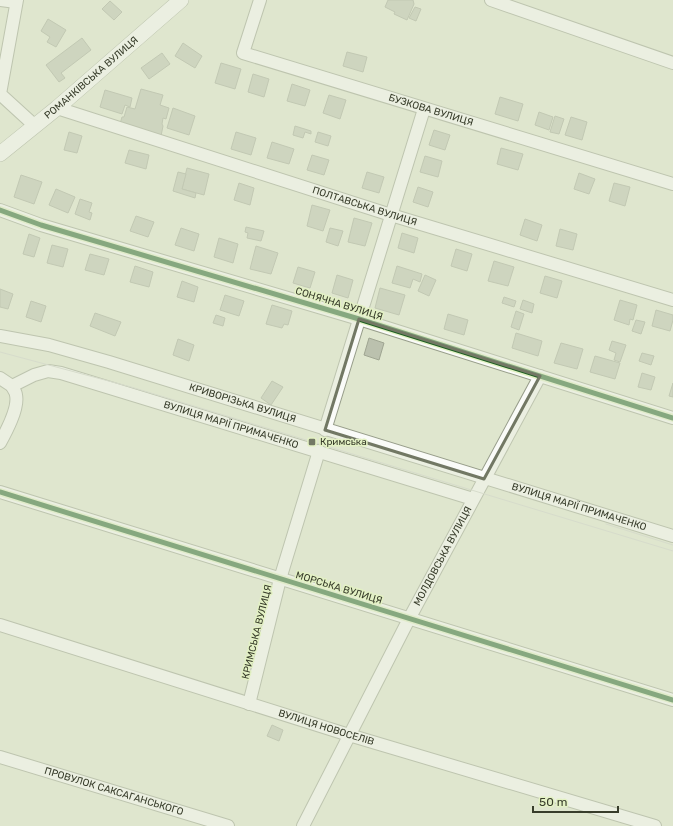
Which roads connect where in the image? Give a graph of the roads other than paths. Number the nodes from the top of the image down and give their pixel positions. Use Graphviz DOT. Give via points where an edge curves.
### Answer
graph roads {
  1 [pos="0,0"];
  2 [pos="181,0"];
  3 [pos="260,0"];
  4 [pos="492,0"];
  5 [pos="16,1"];
  6 [pos="673,63"];
  7 [pos="57,108"];
  8 [pos="424,109"];
  9 [pos="34,125"];
  10 [pos="0,154"];
  11 [pos="673,184"];
  12 [pos="0,210"];
  13 [pos="391,215"];
  14 [pos="673,300"];
  15 [pos="359,319"];
  16 [pos="0,336"];
  17 [pos="540,376"];
  18 [pos="0,378"];
  19 [pos="12,386"];
  20 [pos="673,418"];
  21 [pos="325,430"];
  22 [pos="0,443"];
  23 [pos="319,451"];
  24 [pos="484,479"];
  25 [pos="0,492"];
  26 [pos="473,498"];
  27 [pos="673,536"];
  28 [pos="280,579"];
  29 [pos="408,619"];
  30 [pos="0,624"];
  31 [pos="673,700"];
  32 [pos="249,704"];
  33 [pos="349,735"];
  34 [pos="0,757"];
  35 [pos="228,826"];
  36 [pos="303,826"];
  37 [pos="655,826"];
  1 -- 5 [label="street"];
  2 -- 7 [label="main road, РОМАНКІВСЬКА ВУЛИЦЯ"];
  3 -- 8 [label="street, БУЗКОВА ВУЛИЦЯ" via="242,53"];
  4 -- 6 [label="street"];
  5 -- 9 [label="street" via="0,94"];
  7 -- 9 [label="main road, РОМАНКІВСЬКА ВУЛИЦЯ"];
  7 -- 13 [label="street, ПОЛТАВСЬКА ВУЛИЦЯ"];
  8 -- 11 [label="street, БУЗКОВА ВУЛИЦЯ"];
  8 -- 13 [label="street"];
  9 -- 10 [label="main road, РОМАНКІВСЬКА ВУЛИЦЯ"];
  12 -- 15 [label="street, СОНЯЧНА ВУЛИЦЯ" via="41,225"];
  13 -- 14 [label="street, ПОЛТАВСЬКА ВУЛИЦЯ"];
  13 -- 15 [label="street"];
  15 -- 17 [label="street, СОНЯЧНА ВУЛИЦЯ"];
  15 -- 21 [label="street"];
  16 -- 21 [label="street, КРИВОРІЗЬКА ВУЛИЦЯ" via="49,345"];
  17 -- 20 [label="street, СОНЯЧНА ВУЛИЦЯ"];
  17 -- 24 [label="street, МОЛДОВСЬКА ВУЛИЦЯ"];
  18 -- 19 [label="street"];
  19 -- 22 [label="street" via="16,395 15,408"];
  19 -- 23 [label="street, ВУЛИЦЯ МАРІЇ ПРИМАЧЕНКО" via="48,371 61,373"];
  21 -- 24 [label="street, КРИВОРІЗЬКА ВУЛИЦЯ"];
  23 -- 26 [label="street, ВУЛИЦЯ МАРІЇ ПРИМАЧЕНКО"];
  23 -- 28 [label="street, КРИМСЬКА ВУЛИЦЯ"];
  24 -- 26 [label="street, МОЛДОВСЬКА ВУЛИЦЯ"];
  24 -- 27 [label="street, ВУЛИЦЯ МАРІЇ ПРИМАЧЕНКО"];
  25 -- 28 [label="street, МОРСЬКА ВУЛИЦЯ"];
  26 -- 29 [label="street, МОЛДОВСЬКА ВУЛИЦЯ"];
  28 -- 29 [label="street, МОРСЬКА ВУЛИЦЯ"];
  28 -- 32 [label="street, КРИМСЬКА ВУЛИЦЯ"];
  29 -- 31 [label="street, МОРСЬКА ВУЛИЦЯ"];
  29 -- 33 [label="street, МОЛДОВСЬКА ВУЛИЦЯ"];
  30 -- 32 [label="street, ВУЛИЦЯ НОВОСЕЛІВ"];
  32 -- 33 [label="street, ВУЛИЦЯ НОВОСЕЛІВ"];
  33 -- 36 [label="street, МОЛДОВСЬКА ВУЛИЦЯ"];
  33 -- 37 [label="street, ВУЛИЦЯ НОВОСЕЛІВ"];
  34 -- 35 [label="street, ПРОВУЛОК САКСАГАНСЬКОГО"];
}
